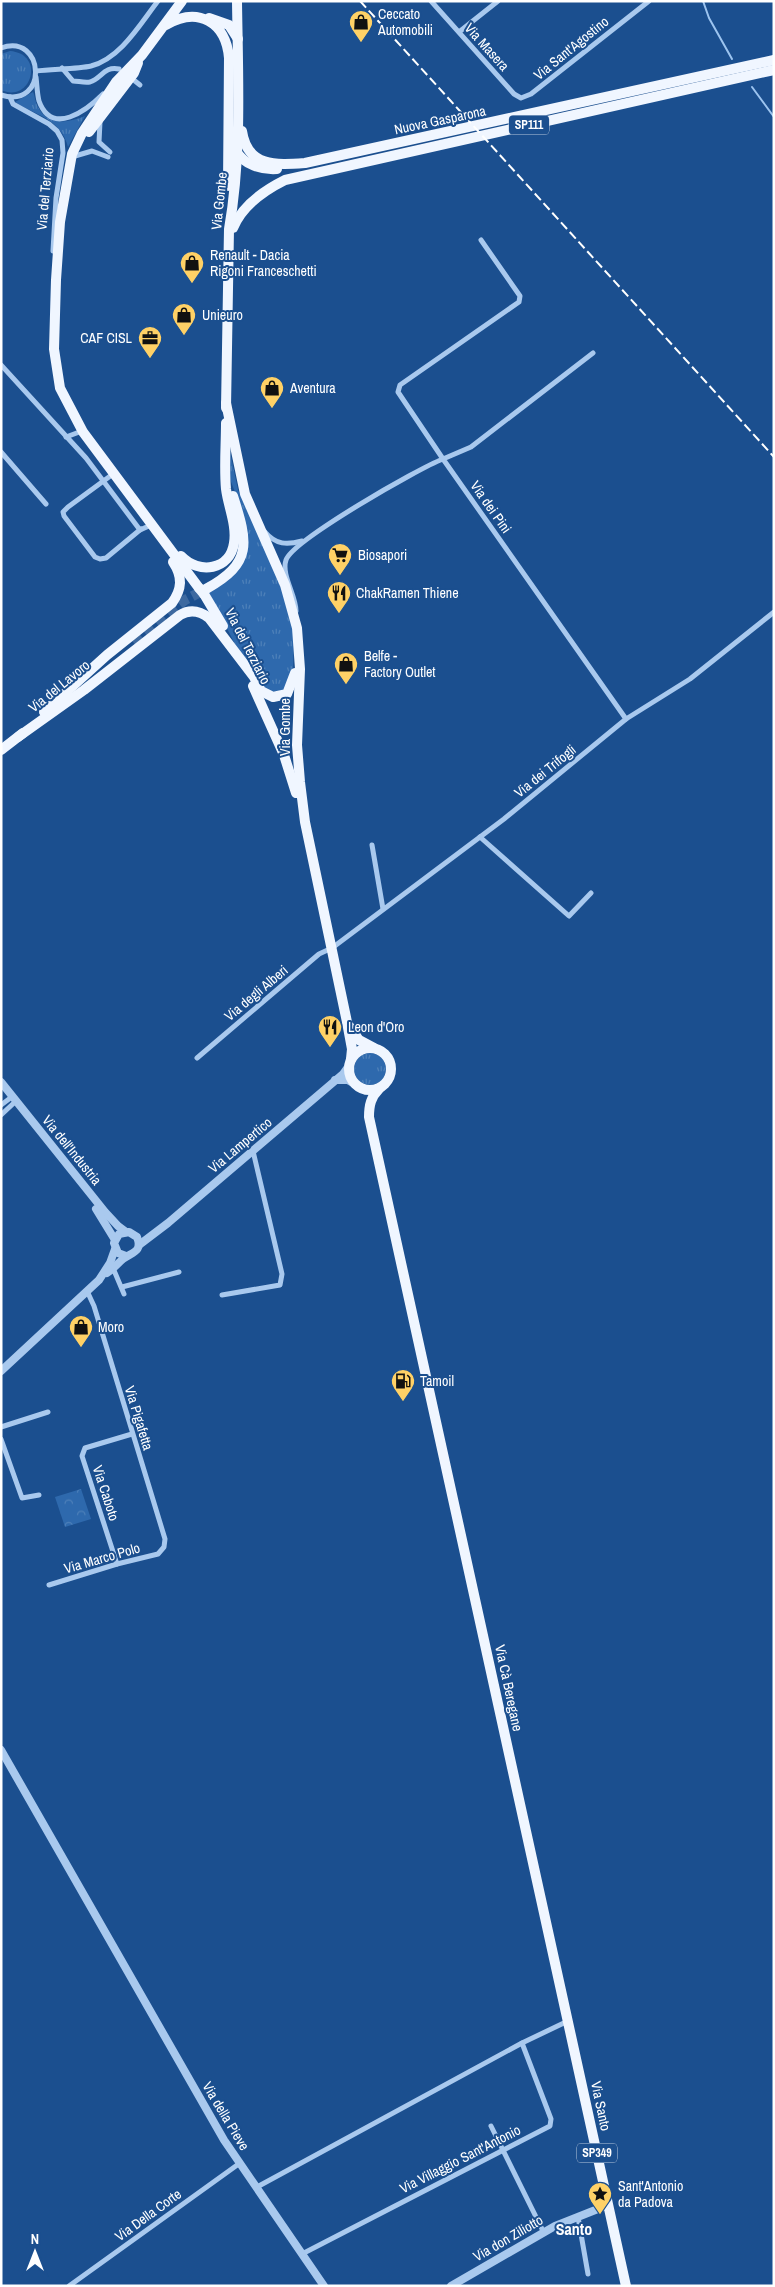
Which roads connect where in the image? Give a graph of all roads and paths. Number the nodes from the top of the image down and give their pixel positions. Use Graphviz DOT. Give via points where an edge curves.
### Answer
graph roads {
  1 [pos="158,1"];
  2 [pos="182,1"];
  3 [pos="238,1"];
  4 [pos="431,1"];
  5 [pos="498,1"];
  6 [pos="649,1"];
  7 [pos="192,17"];
  8 [pos="165,26"];
  9 [pos="459,32"];
  10 [pos="238,40"];
  11 [pos="1,48"];
  12 [pos="142,55"];
  13 [pos="774,60"];
  14 [pos="62,68"];
  15 [pos="119,69"];
  16 [pos="774,70"];
  17 [pos="36,74"];
  18 [pos="238,76"];
  19 [pos="116,82"];
  20 [pos="531,94"];
  21 [pos="5,97"];
  22 [pos="103,115"];
  23 [pos="229,122"];
  24 [pos="237,153"];
  25 [pos="72,161"];
  26 [pos="305,163"];
  27 [pos="229,234"];
  28 [pos="481,240"];
  29 [pos="56,280"];
  30 [pos="593,353"];
  31 [pos="1,365"];
  32 [pos="226,403"];
  33 [pos="82,430"];
  34 [pos="66,437"];
  35 [pos="1,452"];
  36 [pos="443,459"];
  37 [pos="226,469"];
  38 [pos="113,474"];
  39 [pos="103,481"];
  40 [pos="46,504"];
  41 [pos="251,511"];
  42 [pos="151,525"];
  43 [pos="141,530"];
  44 [pos="160,537"];
  45 [pos="305,540"];
  46 [pos="203,590"];
  47 [pos="774,612"];
  48 [pos="297,628"];
  49 [pos="133,642"];
  50 [pos="238,657"];
  51 [pos="626,719"];
  52 [pos="18,737"];
  53 [pos="1,750"];
  54 [pos="305,822"];
  55 [pos="480,837"];
  56 [pos="372,845"];
  57 [pos="591,893"];
  58 [pos="383,908"];
  59 [pos="332,948"];
  60 [pos="347,1022"];
  61 [pos="378,1050"];
  62 [pos="197,1058"];
  63 [pos="350,1063"];
  64 [pos="335,1080"];
  65 [pos="1,1082"];
  66 [pos="355,1085"];
  67 [pos="379,1089"];
  68 [pos="1,1090"];
  69 [pos="12,1100"];
  70 [pos="1,1105"];
  71 [pos="1,1115"];
  72 [pos="369,1117"];
  73 [pos="252,1151"];
  74 [pos="161,1229"];
  75 [pos="126,1232"];
  76 [pos="134,1234"];
  77 [pos="115,1240"];
  78 [pos="139,1245"];
  79 [pos="115,1249"];
  80 [pos="126,1256"];
  81 [pos="113,1268"];
  82 [pos="179,1272"];
  83 [pos="104,1274"];
  84 [pos="122,1287"];
  85 [pos="87,1290"];
  86 [pos="124,1294"];
  87 [pos="222,1295"];
  88 [pos="1,1371"];
  89 [pos="48,1412"];
  90 [pos="1,1427"];
  91 [pos="132,1434"];
  92 [pos="1,1439"];
  93 [pos="39,1495"];
  94 [pos="161,1552"];
  95 [pos="117,1564"];
  96 [pos="49,1585"];
  97 [pos="1,1750"];
  98 [pos="568,2020"];
  99 [pos="522,2043"];
  100 [pos="491,2126"];
  101 [pos="504,2150"];
  102 [pos="240,2163"];
  103 [pos="257,2187"];
  104 [pos="608,2205"];
  105 [pos="578,2217"];
  106 [pos="544,2233"];
  107 [pos="302,2254"];
  108 [pos="588,2274"];
  109 [pos="69,2286"];
  110 [pos="324,2286"];
  111 [pos="451,2286"];
  112 [pos="626,2286"];
  1 -- 14 [label="street" via="120,48 106,59 91,66"];
  2 -- 8 [label="main road, Via del Terziario"];
  3 -- 10 [label="main road, Via Gombe"];
  4 -- 9 [label="street, Via Masera"];
  5 -- 9 [label="street"];
  6 -- 20 [label="street, Via Sant'Agostino"];
  7 -- 8 [label="main road" via="175,20"];
  7 -- 10 [label="main road" via="203,16 225,22 234,30"];
  7 -- 23 [label="main road" via="217,25 226,38"];
  8 -- 12 [label="main road, Via del Terziario"];
  9 -- 20 [label="street, Via Masera" via="514,94 521,98"];
  10 -- 18 [label="main road, Via Gombe"];
  11 -- 17 [label="street" via="12,46 25,51 35,63"];
  12 -- 19 [label="main road, Via del Terziario"];
  12 -- 22 [label="main road, Via del Terziario" via="134,73"];
  13 -- 26 [label="main road, Nuova Gasparona / SP111"];
  14 -- 15 [label="street" via="73,81 84,82 91,82 107,69"];
  14 -- 17 [label="street"];
  16 -- 27 [label="main road, Nuova Gasparona / SP111" via="285,180 244,209"];
  17 -- 19 [label="street, Via del Terziario" via="42,108 60,118 74,117 85,111"];
  17 -- 21 [label="street" via="24,94"];
  18 -- 24 [label="main road, Via Gombe"];
  18 -- 26 [label="main road, Nuova Gasparona / SP111" via="246,148 268,162 281,165"];
  19 -- 25 [label="main road, Via del Terziario" via="82,133"];
  21 -- 29 [label="street, Via del Terziario" via="57,131 64,145 54,214"];
  22 -- 25 [label="main road, Via del Terziario"];
  22 -- 25 [label="street" via="98,130 99,142 109,155 92,151"];
  23 -- 24 [label="main road"];
  23 -- 27 [label="main road"];
  24 -- 26 [label="main road, SP111" via="250,164 271,169"];
  24 -- 27 [label="main road, Via Gombe"];
  25 -- 29 [label="main road, Via del Terziario" via="60,222"];
  27 -- 32 [label="main road, Via Gombe"];
  28 -- 36 [label="street, Via dei Pini" via="520,296 520,302 400,385 398,392"];
  29 -- 33 [label="main road, Via del Terziario" via="54,349 57,378 66,403"];
  30 -- 36 [label="street" via="472,447"];
  31 -- 34 [label="street"];
  32 -- 37 [label="main road, Via Gombe"];
  32 -- 41 [label="main road, Via Gombe" via="238,471"];
  33 -- 34 [label="street"];
  33 -- 38 [label="main road, Via del Terziario"];
  34 -- 39 [label="street"];
  35 -- 40 [label="street"];
  36 -- 45 [label="street" via="384,489"];
  36 -- 51 [label="street, Via dei Pini"];
  37 -- 44 [label="main road" via="234,540 226,558 209,568 192,566"];
  37 -- 46 [label="main road" via="241,523 243,549 230,574"];
  38 -- 39 [label="street"];
  38 -- 42 [label="main road, Via del Terziario"];
  39 -- 43 [label="street"];
  39 -- 43 [label="street" via="63,512 95,557 106,558"];
  41 -- 45 [label="street" via="271,539 284,544"];
  41 -- 48 [label="main road, Via Gombe" via="285,585"];
  42 -- 43 [label="street"];
  42 -- 44 [label="main road, Via del Terziario"];
  44 -- 46 [label="main road, Via del Terziario"];
  44 -- 52 [label="main road" via="180,574 181,587 176,598 72,685"];
  45 -- 48 [label="street" via="286,560 287,575 296,600"];
  46 -- 50 [label="main road, Via del Terziario"];
  47 -- 51 [label="street, Via dei Trifogli" via="690,679"];
  48 -- 50 [label="main road" via="295,673 291,688 282,696 273,697 261,691"];
  48 -- 54 [label="main road, Via Gombe" via="300,669 297,745"];
  49 -- 52 [label="main road, Via del Lavoro"];
  50 -- 52 [label="main road" via="210,618 196,612 184,612"];
  50 -- 54 [label="main road, Via del Terziario" via="284,755"];
  51 -- 55 [label="street, Via dei Trifogli"];
  52 -- 53 [label="main road, Via del Lavoro"];
  54 -- 59 [label="main road, Via Gombe"];
  55 -- 57 [label="street" via="570,916"];
  55 -- 58 [label="street, Via dei Trifogli"];
  56 -- 58 [label="street"];
  58 -- 59 [label="street, Via dei Trifogli"];
  59 -- 60 [label="main road, Via Gombe"];
  59 -- 62 [label="street, Via degli Alberi" via="319,954"];
  60 -- 61 [label="main road" via="359,1040"];
  60 -- 63 [label="main road, Via Gombe" via="352,1049"];
  61 -- 63 [label="main road" via="360,1050"];
  61 -- 67 [label="main road" via="387,1057 391,1068 388,1080"];
  63 -- 64 [label="street, Via Lampertico"];
  63 -- 66 [label="main road"];
  64 -- 66 [label="street" via="348,1080"];
  64 -- 73 [label="street, Via Lampertico"];
  65 -- 69 [label="street, Via dell'Industria"];
  66 -- 67 [label="main road" via="368,1091"];
  66 -- 72 [label="main road" via="361,1092"];
  67 -- 72 [label="main road" via="370,1103"];
  68 -- 69 [label="street, Via dell'Industria"];
  69 -- 70 [label="street"];
  69 -- 71 [label="street"];
  69 -- 75 [label="street, Via dell'Industria" via="105,1212"];
  69 -- 77 [label="street, Via dell'Industria" via="102,1216"];
  72 -- 98 [label="main road, Via Cà Beregane / SP349"];
  73 -- 74 [label="street, Via Lampertico"];
  73 -- 87 [label="street" via="282,1282 280,1285"];
  74 -- 76 [label="street, Via Lampertico"];
  74 -- 78 [label="street, Via Lampertico"];
  75 -- 76 [label="street, Via Lampertico"];
  75 -- 77 [label="street"];
  76 -- 78 [label="street"];
  77 -- 79 [label="street, Via Lampertico"];
  78 -- 80 [label="street, Via Lampertico" via="134,1254"];
  79 -- 80 [label="street"];
  79 -- 83 [label="street, Via Lampertico"];
  80 -- 81 [label="street, Via Lampertico"];
  81 -- 83 [label="street, Via Lampertico"];
  81 -- 84 [label="street"];
  82 -- 84 [label="street"];
  83 -- 85 [label="street, Via Lampertico"];
  84 -- 86 [label="street"];
  85 -- 88 [label="street, Via Lampertico"];
  85 -- 91 [label="street, Via Pigafetta"];
  89 -- 90 [label="street"];
  91 -- 94 [label="street, Via Pigafetta" via="164,1539"];
  91 -- 95 [label="street, Via Caboto" via="85,1448 82,1452"];
  92 -- 93 [label="street" via="22,1498"];
  94 -- 95 [label="street, Via Marco Polo"];
  95 -- 96 [label="street, Via Marco Polo"];
  97 -- 102 [label="street, Via della Pieve" via="219,2132"];
  98 -- 99 [label="street"];
  98 -- 104 [label="main road, Via Santo / SP349"];
  99 -- 101 [label="street, Via Villaggio Sant'Antonio" via="551,2119 550,2126"];
  99 -- 103 [label="street"];
  100 -- 101 [label="street"];
  101 -- 106 [label="street"];
  101 -- 107 [label="street, Via Villaggio Sant'Antonio"];
  102 -- 103 [label="street, Via della Pieve"];
  102 -- 109 [label="street, Via Della Corte"];
  103 -- 107 [label="street"];
  104 -- 105 [label="street, Via don Ziliotto"];
  104 -- 112 [label="main road, Via Santo / SP349"];
  105 -- 106 [label="street, Via don Ziliotto"];
  105 -- 108 [label="street"];
  106 -- 111 [label="street, Via don Ziliotto"];
  107 -- 110 [label="street"];
}
